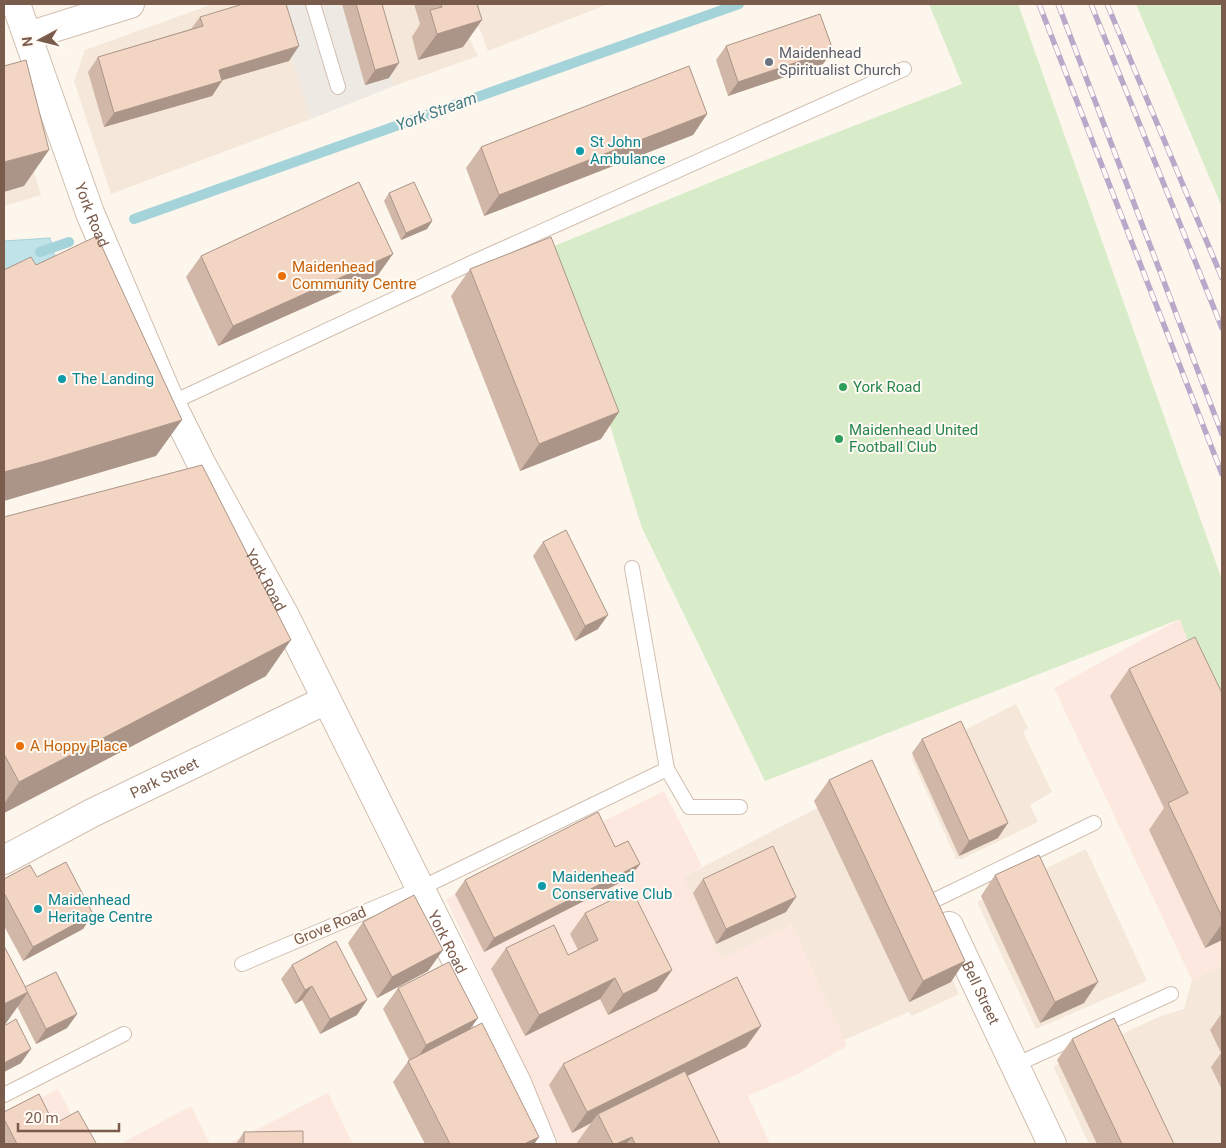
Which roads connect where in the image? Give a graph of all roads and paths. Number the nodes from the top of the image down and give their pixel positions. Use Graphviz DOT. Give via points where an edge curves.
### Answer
graph roads {
  1 [pos="16,4"];
  2 [pos="130,4"];
  3 [pos="313,4"];
  4 [pos="28,36"];
  5 [pos="904,69"];
  6 [pos="338,86"];
  7 [pos="171,403"];
  8 [pos="202,466"];
  9 [pos="174,473"];
  10 [pos="632,568"];
  11 [pos="326,700"];
  12 [pos="667,769"];
  13 [pos="740,807"];
  14 [pos="1094,824"];
  15 [pos="4,860"];
  16 [pos="924,874"];
  17 [pos="419,889"];
  18 [pos="936,899"];
  19 [pos="242,964"];
  20 [pos="1171,994"];
  21 [pos="124,1034"];
  22 [pos="1013,1066"];
  23 [pos="4,1095"];
  24 [pos="542,1144"];
  25 [pos="1052,1144"];
  1 -- 4 [label="street, York Road"];
  2 -- 4 [label="street"];
  3 -- 6 [label="lane"];
  4 -- 7 [label="street, York Road" via="90,213"];
  5 -- 7 [label="lane" via="480,259"];
  7 -- 8 [label="street, York Road"];
  8 -- 9 [label="street"];
  8 -- 11 [label="street, York Road" via="284,614"];
  10 -- 12 [label="lane"];
  11 -- 15 [label="street, Park Street" via="92,813"];
  11 -- 17 [label="street, York Road"];
  12 -- 13 [label="lane" via="689,807"];
  12 -- 17 [label="lane, Grove Road"];
  14 -- 18 [label="lane"];
  16 -- 18 [label="street, Bell Street"];
  17 -- 19 [label="lane, Grove Road"];
  17 -- 24 [label="street, York Road" via="517,1083"];
  18 -- 22 [label="street, Bell Street"];
  20 -- 22 [label="lane"];
  21 -- 23 [label="lane"];
  22 -- 25 [label="street, Bell Street"];
}
